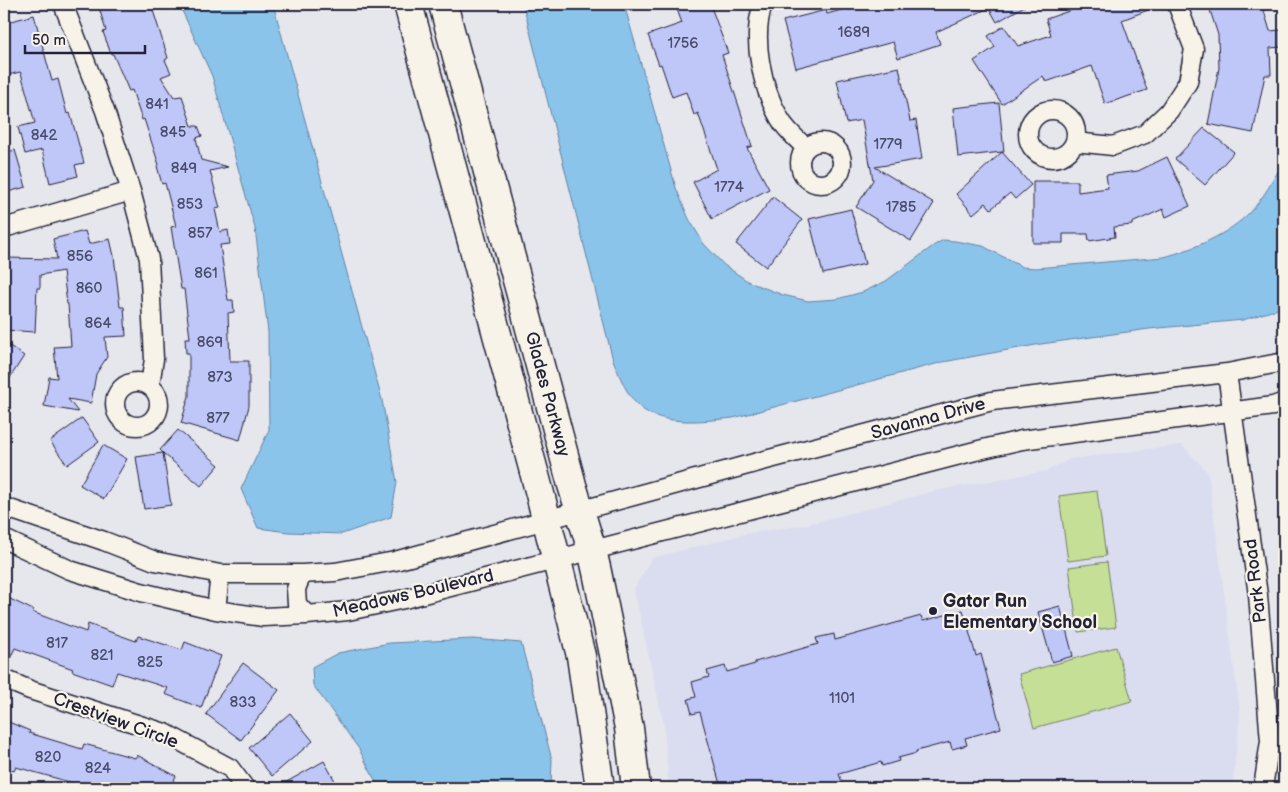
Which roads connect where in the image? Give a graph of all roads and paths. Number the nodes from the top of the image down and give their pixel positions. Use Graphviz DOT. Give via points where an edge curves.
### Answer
graph roads {
  1 [pos="63,4"];
  2 [pos="408,4"];
  3 [pos="443,4"];
  4 [pos="763,4"];
  5 [pos="1177,4"];
  6 [pos="1075,142"];
  7 [pos="806,148"];
  8 [pos="131,191"];
  9 [pos="4,228"];
  10 [pos="1284,362"];
  11 [pos="1228,374"];
  12 [pos="150,385"];
  13 [pos="1284,402"];
  14 [pos="1232,412"];
  15 [pos="4,507"];
  16 [pos="580,511"];
  17 [pos="547,520"];
  18 [pos="4,540"];
  19 [pos="592,550"];
  20 [pos="557,559"];
  21 [pos="220,574"];
  22 [pos="302,574"];
  23 [pos="216,610"];
  24 [pos="307,615"];
  25 [pos="4,679"];
  26 [pos="245,788"];
  27 [pos="600,788"];
  28 [pos="636,788"];
  29 [pos="1263,788"];
  1 -- 8 [label="street" via="105,111"];
  2 -- 17 [label="main road, Glades Parkway"];
  3 -- 16 [label="main road, Glades Parkway"];
  4 -- 7 [label="street" via="759,15 758,48 766,89 781,120"];
  5 -- 6 [label="street" via="1194,49 1188,82 1170,111 1145,134 1113,146"];
  8 -- 9 [label="street"];
  8 -- 12 [label="street" via="149,259 154,359"];
  10 -- 11 [label="street, Savanna Drive"];
  11 -- 14 [label="street, Park Road"];
  11 -- 16 [label="street, Savanna Drive" via="992,402"];
  13 -- 14 [label="street"];
  14 -- 19 [label="street" via="1022,440"];
  14 -- 29 [label="street, Park Road" via="1258,595 1270,742"];
  15 -- 21 [label="street, Meadows Boulevard" via="154,561"];
  16 -- 17 [label="street, Meadows Boulevard"];
  16 -- 19 [label="main road, Glades Parkway"];
  17 -- 20 [label="main road, Glades Parkway"];
  17 -- 22 [label="street, Meadows Boulevard" via="395,561 335,572"];
  18 -- 23 [label="street, Meadows Boulevard" via="70,570"];
  19 -- 20 [label="street, Meadows Boulevard"];
  19 -- 28 [label="main road, Glades Parkway" via="629,728"];
  20 -- 24 [label="street, Meadows Boulevard" via="385,603"];
  20 -- 27 [label="main road, Glades Parkway" via="581,656"];
  21 -- 22 [label="street, Meadows Boulevard"];
  21 -- 23 [label="street"];
  22 -- 24 [label="street" via="296,589 296,604"];
  23 -- 24 [label="street, Meadows Boulevard" via="263,617"];
  25 -- 26 [label="street, Crestview Circle" via="165,733 230,768"];
}
